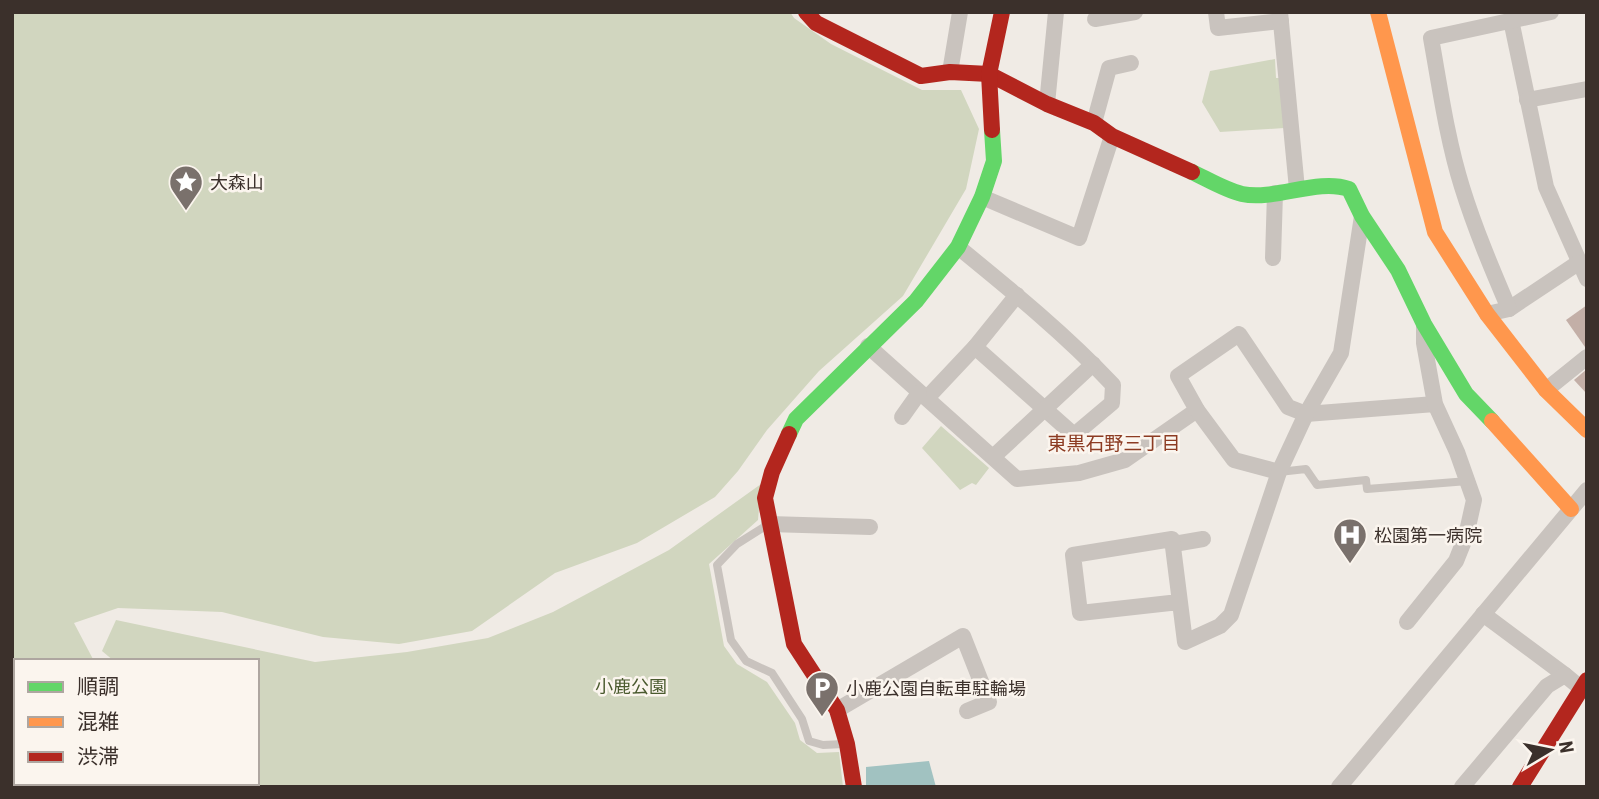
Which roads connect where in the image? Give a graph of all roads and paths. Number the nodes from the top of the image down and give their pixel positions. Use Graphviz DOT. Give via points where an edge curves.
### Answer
graph roads {
  1 [pos="806,12"];
  2 [pos="960,12"];
  3 [pos="1002,12"];
  4 [pos="1056,12"];
  5 [pos="1135,12"];
  6 [pos="1216,12"];
  7 [pos="1378,12"];
  8 [pos="1551,12"];
  9 [pos="1281,17"];
  10 [pos="1095,19"];
  11 [pos="1511,20"];
  12 [pos="1131,63"];
  13 [pos="950,72"];
  14 [pos="989,74"];
  15 [pos="1587,89"];
  16 [pos="1527,100"];
  17 [pos="1046,104"];
  18 [pos="1094,123"];
  19 [pos="1112,136"];
  20 [pos="1297,189"];
  21 [pos="1275,193"];
  22 [pos="982,197"];
  23 [pos="1362,216"];
  24 [pos="958,247"];
  25 [pos="1273,258"];
  26 [pos="1578,263"];
  27 [pos="1587,279"];
  28 [pos="1017,295"];
  29 [pos="1509,309"];
  30 [pos="1487,314"];
  31 [pos="1424,324"];
  32 [pos="869,346"];
  33 [pos="975,347"];
  34 [pos="1587,357"];
  35 [pos="1093,364"];
  36 [pos="1546,390"];
  37 [pos="923,396"];
  38 [pos="1435,404"];
  39 [pos="1044,409"];
  40 [pos="1197,410"];
  41 [pos="1306,414"];
  42 [pos="902,417"];
  43 [pos="1587,430"];
  44 [pos="992,457"];
  45 [pos="1279,472"];
  46 [pos="1468,481"];
  47 [pos="1587,490"];
  48 [pos="1571,509"];
  49 [pos="769,524"];
  50 [pos="870,527"];
  51 [pos="1203,539"];
  52 [pos="1174,544"];
  53 [pos="1179,602"];
  54 [pos="1483,614"];
  55 [pos="1407,622"];
  56 [pos="1565,675"];
  57 [pos="1584,685"];
  58 [pos="837,710"];
  59 [pos="967,711"];
  60 [pos="847,744"];
  61 [pos="854,787"];
  62 [pos="1339,787"];
  63 [pos="1462,787"];
  64 [pos="1520,787"];
  1 -- 13 [label="street" via="816,23 921,76"];
  2 -- 13 [label="street"];
  3 -- 14 [label="street"];
  4 -- 17 [label="street"];
  5 -- 10 [label="street"];
  6 -- 9 [label="street" via="1218,28"];
  7 -- 30 [label="street" via="1435,232"];
  8 -- 11 [label="street"];
  9 -- 20 [label="street"];
  11 -- 16 [label="street"];
  11 -- 29 [label="street" via="1431,38 1461,184"];
  12 -- 18 [label="street" via="1109,68"];
  13 -- 14 [label="street"];
  14 -- 17 [label="street"];
  14 -- 22 [label="street" via="994,161"];
  15 -- 16 [label="street"];
  16 -- 26 [label="street" via="1546,187"];
  17 -- 18 [label="street"];
  18 -- 19 [label="street"];
  19 -- 21 [label="street" via="1242,194"];
  19 -- 22 [label="street" via="1079,238"];
  20 -- 21 [label="street"];
  20 -- 23 [label="street" via="1337,186 1349,190"];
  21 -- 25 [label="street"];
  22 -- 24 [label="street"];
  23 -- 31 [label="street" via="1398,270"];
  23 -- 41 [label="street" via="1341,353"];
  24 -- 28 [label="street"];
  24 -- 32 [label="street" via="916,302"];
  26 -- 27 [label="street"];
  26 -- 29 [label="street"];
  28 -- 33 [label="street"];
  28 -- 35 [label="street"];
  29 -- 30 [label="street"];
  30 -- 36 [label="street"];
  31 -- 38 [label="street"];
  31 -- 48 [label="street" via="1466,394"];
  32 -- 37 [label="street"];
  32 -- 49 [label="street" via="796,419 765,498"];
  33 -- 37 [label="street"];
  33 -- 39 [label="street"];
  34 -- 36 [label="street"];
  35 -- 39 [label="street"];
  35 -- 39 [label="street" via="1113,385 1112,403 1074,435"];
  36 -- 43 [label="street"];
  37 -- 42 [label="street"];
  37 -- 44 [label="street"];
  38 -- 41 [label="street"];
  38 -- 46 [label="street"];
  39 -- 44 [label="street"];
  40 -- 41 [label="street" via="1178,376 1239,334 1288,407"];
  40 -- 44 [label="street" via="1125,460 1079,473 1017,479"];
  40 -- 45 [label="street" via="1234,460"];
  41 -- 45 [label="street"];
  45 -- 46 [label="lane" via="1306,470 1317,485 1366,480 1367,489"];
  45 -- 53 [label="street" via="1231,615 1220,626 1185,642"];
  46 -- 55 [label="street" via="1474,500 1456,561"];
  47 -- 48 [label="street"];
  48 -- 54 [label="street"];
  49 -- 50 [label="street"];
  49 -- 58 [label="street" via="794,645"];
  49 -- 60 [label="lane" via="737,544 717,565 731,640 746,661 772,673 802,719 809,741"];
  51 -- 52 [label="street"];
  52 -- 53 [label="street"];
  52 -- 53 [label="street" via="1172,539 1073,555 1080,614"];
  54 -- 56 [label="street"];
  54 -- 62 [label="street"];
  56 -- 57 [label="street"];
  56 -- 63 [label="street" via="1547,686"];
  57 -- 64 [label="street"];
  58 -- 59 [label="street" via="962,636 989,702"];
  58 -- 60 [label="street"];
  60 -- 61 [label="street"];
}
